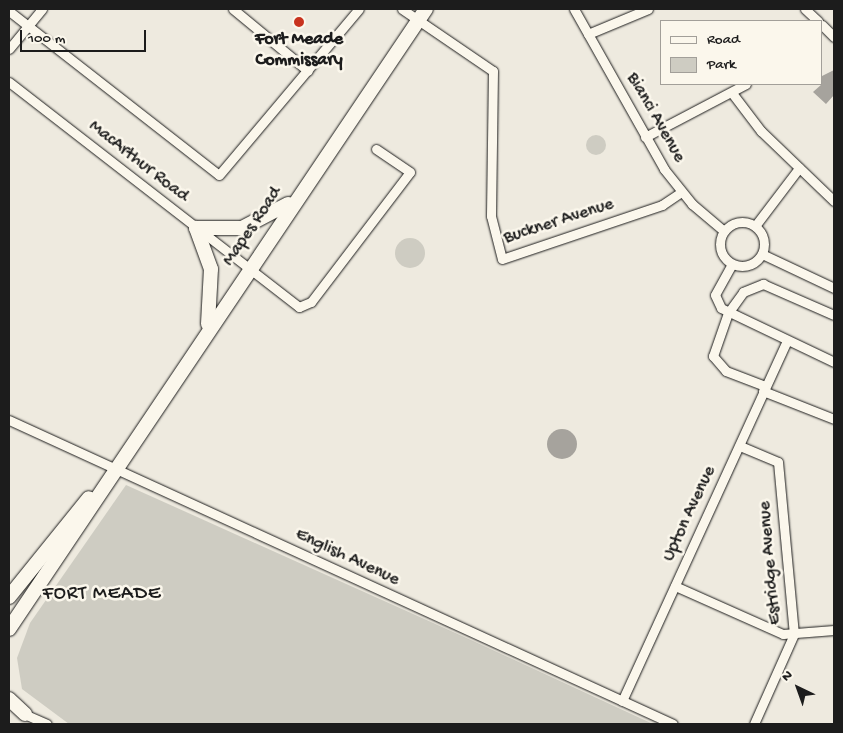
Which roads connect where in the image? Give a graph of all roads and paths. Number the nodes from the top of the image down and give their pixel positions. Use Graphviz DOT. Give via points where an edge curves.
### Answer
graph roads {
  1 [pos="42,9"];
  2 [pos="233,9"];
  3 [pos="359,9"];
  4 [pos="402,9"];
  5 [pos="426,9"];
  6 [pos="574,9"];
  7 [pos="648,9"];
  8 [pos="805,9"];
  9 [pos="9,11"];
  10 [pos="416,20"];
  11 [pos="817,20"];
  12 [pos="28,26"];
  13 [pos="823,26"];
  14 [pos="588,34"];
  15 [pos="834,37"];
  16 [pos="9,49"];
  17 [pos="308,71"];
  18 [pos="9,82"];
  19 [pos="744,85"];
  20 [pos="732,92"];
  21 [pos="645,137"];
  22 [pos="376,149"];
  23 [pos="799,168"];
  24 [pos="681,192"];
  25 [pos="292,201"];
  26 [pos="834,201"];
  27 [pos="755,226"];
  28 [pos="196,228"];
  29 [pos="724,231"];
  30 [pos="762,254"];
  31 [pos="732,264"];
  32 [pos="248,268"];
  33 [pos="834,288"];
  34 [pos="728,313"];
  35 [pos="834,315"];
  36 [pos="206,330"];
  37 [pos="787,340"];
  38 [pos="834,362"];
  39 [pos="764,389"];
  40 [pos="834,419"];
  41 [pos="9,420"];
  42 [pos="740,446"];
  43 [pos="113,469"];
  44 [pos="675,586"];
  45 [pos="9,597"];
  46 [pos="9,630"];
  47 [pos="834,630"];
  48 [pos="794,634"];
  49 [pos="9,699"];
  50 [pos="622,701"];
  51 [pos="9,706"];
  52 [pos="25,714"];
  53 [pos="47,724"];
  54 [pos="673,724"];
  55 [pos="754,724"];
  1 -- 12 [label="street"];
  2 -- 17 [label="street"];
  3 -- 17 [label="street"];
  4 -- 10 [label="street"];
  5 -- 10 [label="street, Mapes Road"];
  6 -- 14 [label="street, Bianci Avenue"];
  7 -- 14 [label="street"];
  8 -- 11 [label="street"];
  9 -- 12 [label="street"];
  10 -- 24 [label="street, Buckner Avenue" via="488,67 494,78 492,216 502,259 662,205"];
  10 -- 25 [label="street, Mapes Road"];
  12 -- 16 [label="street"];
  12 -- 17 [label="street" via="218,175"];
  13 -- 15 [label="street"];
  14 -- 21 [label="street, Bianci Avenue"];
  18 -- 28 [label="street, MacArthur Road"];
  19 -- 20 [label="street"];
  20 -- 21 [label="street"];
  20 -- 23 [label="street" via="748,116"];
  21 -- 24 [label="street, Bianci Avenue"];
  22 -- 32 [label="street, MacArthur Road" via="410,172 311,302 294,305"];
  23 -- 26 [label="street"];
  23 -- 27 [label="street"];
  24 -- 29 [label="street, Bianci Avenue"];
  25 -- 28 [label="street" via="242,228"];
  25 -- 32 [label="street, Mapes Road"];
  27 -- 29 [label="street" via="735,222"];
  27 -- 30 [label="street" via="763,237"];
  28 -- 32 [label="street, MacArthur Road"];
  28 -- 36 [label="street" via="211,268"];
  29 -- 31 [label="street" via="721,251"];
  30 -- 31 [label="street" via="749,265"];
  30 -- 33 [label="street"];
  31 -- 34 [label="street" via="715,295 717,304"];
  32 -- 36 [label="street, Mapes Road"];
  34 -- 35 [label="street" via="749,286 763,284"];
  34 -- 37 [label="street"];
  34 -- 39 [label="street" via="714,346 716,363"];
  36 -- 43 [label="street, Mapes Road"];
  37 -- 38 [label="street"];
  37 -- 39 [label="street, Upton Avenue"];
  39 -- 40 [label="street"];
  39 -- 42 [label="street, Upton Avenue"];
  41 -- 43 [label="street, English Avenue"];
  42 -- 44 [label="street, Upton Avenue"];
  42 -- 48 [label="street, Estridge Avenue" via="778,462"];
  43 -- 45 [label="street, Mapes Road"];
  43 -- 46 [label="street, Mapes Road"];
  43 -- 50 [label="street, English Avenue"];
  44 -- 48 [label="street" via="783,634"];
  44 -- 50 [label="street, Upton Avenue"];
  47 -- 48 [label="street"];
  48 -- 55 [label="street, Estridge Avenue"];
  49 -- 52 [label="street"];
  50 -- 54 [label="street, English Avenue"];
  51 -- 52 [label="street"];
  52 -- 53 [label="street"];
}
